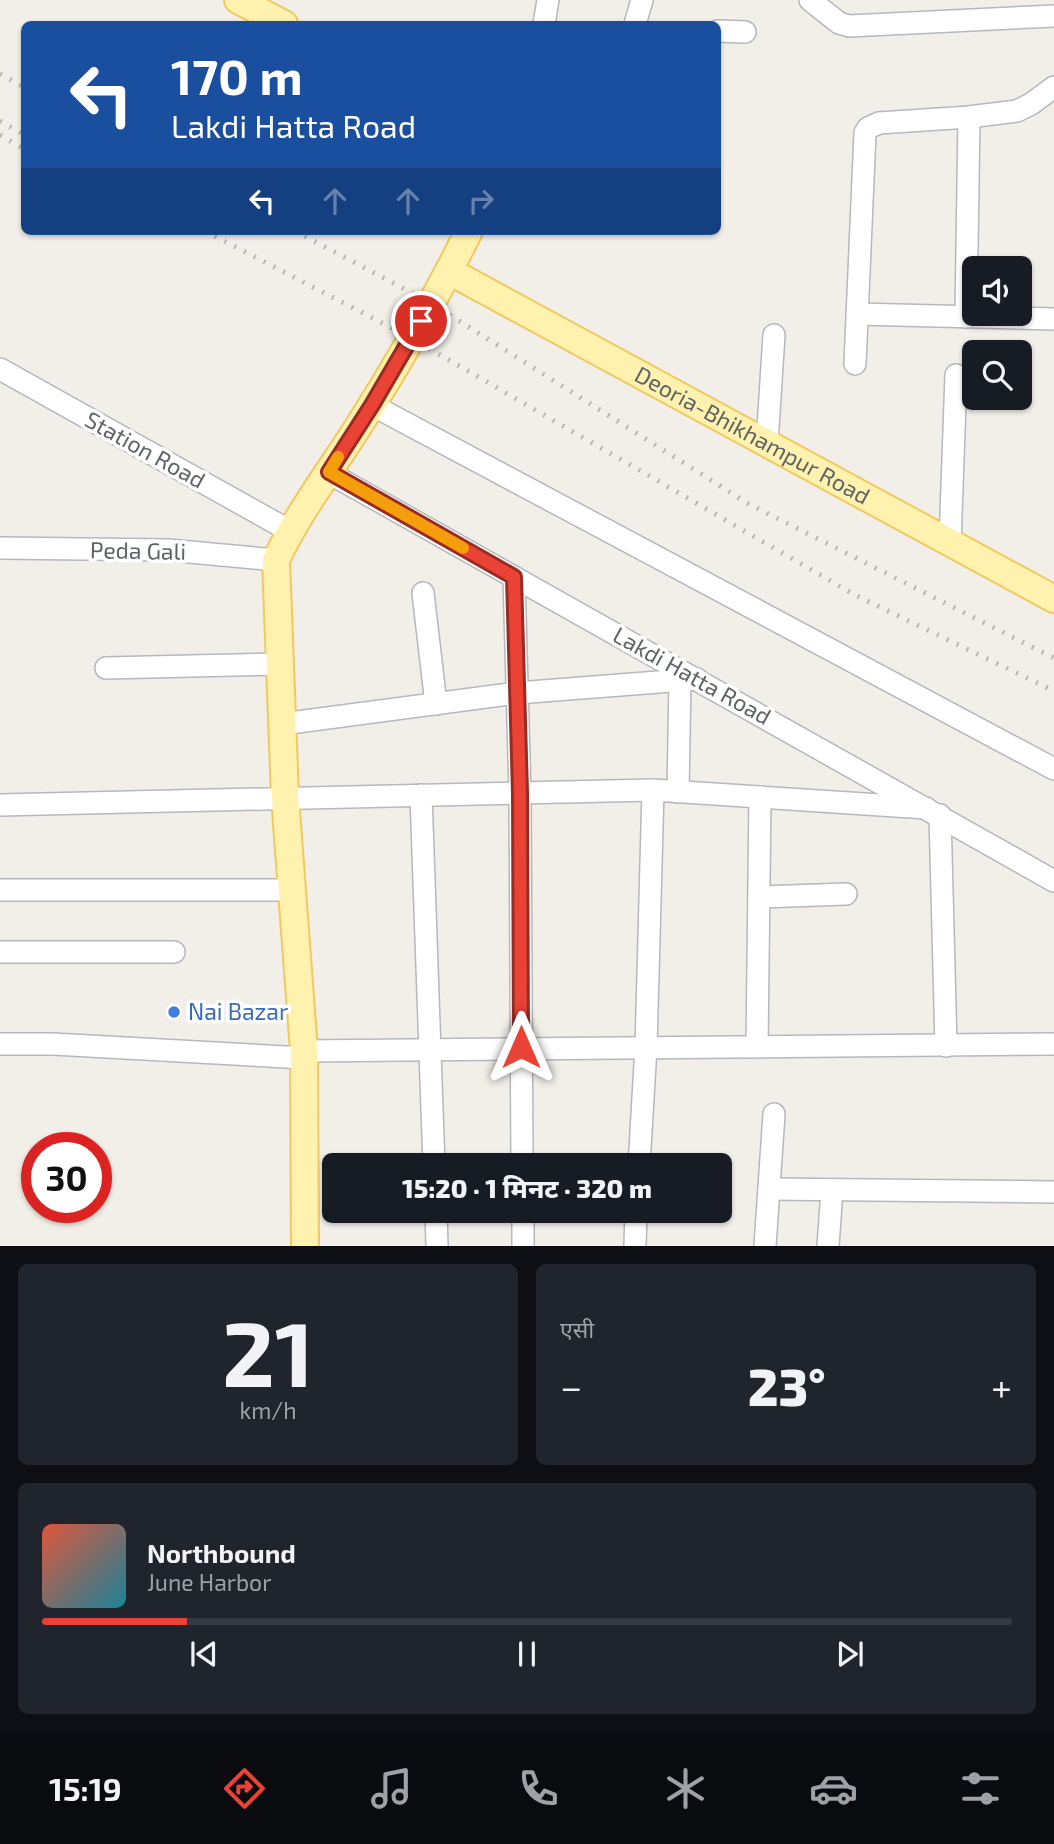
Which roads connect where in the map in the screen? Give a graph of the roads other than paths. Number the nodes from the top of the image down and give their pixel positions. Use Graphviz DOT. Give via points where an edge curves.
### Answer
graph roads {
  1 [pos="238,0"];
  2 [pos="548,0"];
  3 [pos="642,0"];
  4 [pos="810,0"];
  5 [pos="1021,8"];
  6 [pos="1054,16"];
  7 [pos="278,21"];
  8 [pos="544,21"];
  9 [pos="636,21"];
  10 [pos="721,31"];
  11 [pos="745,32"];
  12 [pos="1054,87"];
  13 [pos="969,117"];
  14 [pos="467,235"];
  15 [pos="967,256"];
  16 [pos="449,271"];
  17 [pos="857,314"];
  18 [pos="962,317"];
  19 [pos="1032,318"];
  20 [pos="1054,319"];
  21 [pos="774,335"];
  22 [pos="855,364"];
  23 [pos="0,369"];
  24 [pos="956,375"];
  25 [pos="372,405"];
  26 [pos="767,443"];
  27 [pos="329,472"];
  28 [pos="290,531"];
  29 [pos="950,542"];
  30 [pos="0,548"];
  31 [pos="276,560"];
  32 [pos="514,577"];
  33 [pos="423,593"];
  34 [pos="1054,599"];
  35 [pos="280,664"];
  36 [pos="106,668"];
  37 [pos="688,680"];
  38 [pos="517,693"];
  39 [pos="436,704"];
  40 [pos="282,724"];
  41 [pos="1054,769"];
  42 [pos="653,790"];
  43 [pos="678,792"];
  44 [pos="520,793"];
  45 [pos="421,795"];
  46 [pos="285,797"];
  47 [pos="760,797"];
  48 [pos="0,805"];
  49 [pos="933,811"];
  50 [pos="1054,880"];
  51 [pos="0,890"];
  52 [pos="292,890"];
  53 [pos="846,894"];
  54 [pos="759,897"];
  55 [pos="0,952"];
  56 [pos="174,952"];
  57 [pos="0,1044"];
  58 [pos="1054,1044"];
  59 [pos="757,1046"];
  60 [pos="946,1046"];
  61 [pos="521,1047"];
  62 [pos="646,1047"];
  63 [pos="430,1048"];
  64 [pos="304,1055"];
  65 [pos="774,1114"];
  66 [pos="434,1153"];
  67 [pos="522,1153"];
  68 [pos="640,1153"];
  69 [pos="769,1189"];
  70 [pos="832,1189"];
  71 [pos="1054,1192"];
  72 [pos="436,1223"];
  73 [pos="523,1223"];
  74 [pos="636,1223"];
  75 [pos="305,1245"];
  76 [pos="437,1245"];
  77 [pos="523,1245"];
  78 [pos="635,1245"];
  79 [pos="765,1245"];
  80 [pos="828,1245"];
  1 -- 7 [label="main road"];
  2 -- 8 [label="street"];
  3 -- 9 [label="street"];
  4 -- 5 [label="street" via="849,26"];
  5 -- 6 [label="street"];
  10 -- 11 [label="street"];
  12 -- 13 [label="street" via="1017,111"];
  13 -- 15 [label="street"];
  13 -- 17 [label="street" via="879,122 865,133"];
  14 -- 16 [label="main road"];
  16 -- 25 [label="main road"];
  16 -- 26 [label="main road, Deoria-Bhikhampur Road"];
  17 -- 18 [label="street"];
  17 -- 22 [label="street"];
  19 -- 20 [label="street"];
  21 -- 26 [label="street"];
  23 -- 28 [label="street, Station Road"];
  24 -- 29 [label="street"];
  25 -- 27 [label="main road"];
  25 -- 41 [label="street"];
  26 -- 29 [label="main road, Deoria-Bhikhampur Road"];
  27 -- 28 [label="main road"];
  27 -- 32 [label="street, Lakdi Hatta Road"];
  28 -- 31 [label="main road"];
  29 -- 34 [label="main road, Deoria-Bhikhampur Road"];
  30 -- 31 [label="street, Peda Gali" via="168,550"];
  31 -- 35 [label="main road"];
  32 -- 37 [label="street, Lakdi Hatta Road"];
  32 -- 38 [label="street"];
  33 -- 39 [label="street"];
  35 -- 36 [label="street"];
  35 -- 40 [label="main road"];
  37 -- 38 [label="street"];
  37 -- 43 [label="street"];
  37 -- 49 [label="street, Lakdi Hatta Road"];
  38 -- 39 [label="street"];
  38 -- 44 [label="street"];
  39 -- 40 [label="street"];
  40 -- 46 [label="main road"];
  42 -- 43 [label="street"];
  42 -- 44 [label="street"];
  42 -- 62 [label="street"];
  43 -- 47 [label="street"];
  44 -- 45 [label="street"];
  44 -- 61 [label="street"];
  45 -- 46 [label="street"];
  45 -- 63 [label="street"];
  46 -- 48 [label="street"];
  46 -- 52 [label="main road"];
  47 -- 49 [label="street"];
  47 -- 54 [label="street"];
  49 -- 50 [label="street, Lakdi Hatta Road"];
  49 -- 60 [label="street"];
  51 -- 52 [label="street"];
  52 -- 64 [label="main road"];
  53 -- 54 [label="street"];
  54 -- 59 [label="street"];
  55 -- 56 [label="street"];
  57 -- 64 [label="street"];
  58 -- 60 [label="street"];
  59 -- 60 [label="street"];
  59 -- 62 [label="street"];
  61 -- 62 [label="street"];
  61 -- 63 [label="street"];
  61 -- 67 [label="street"];
  62 -- 68 [label="street"];
  63 -- 64 [label="street"];
  63 -- 66 [label="street"];
  64 -- 75 [label="main road"];
  65 -- 69 [label="street"];
  69 -- 70 [label="street"];
  69 -- 79 [label="street"];
  70 -- 71 [label="street"];
  70 -- 80 [label="street"];
  72 -- 76 [label="street"];
  73 -- 77 [label="street"];
  74 -- 78 [label="street"];
}
